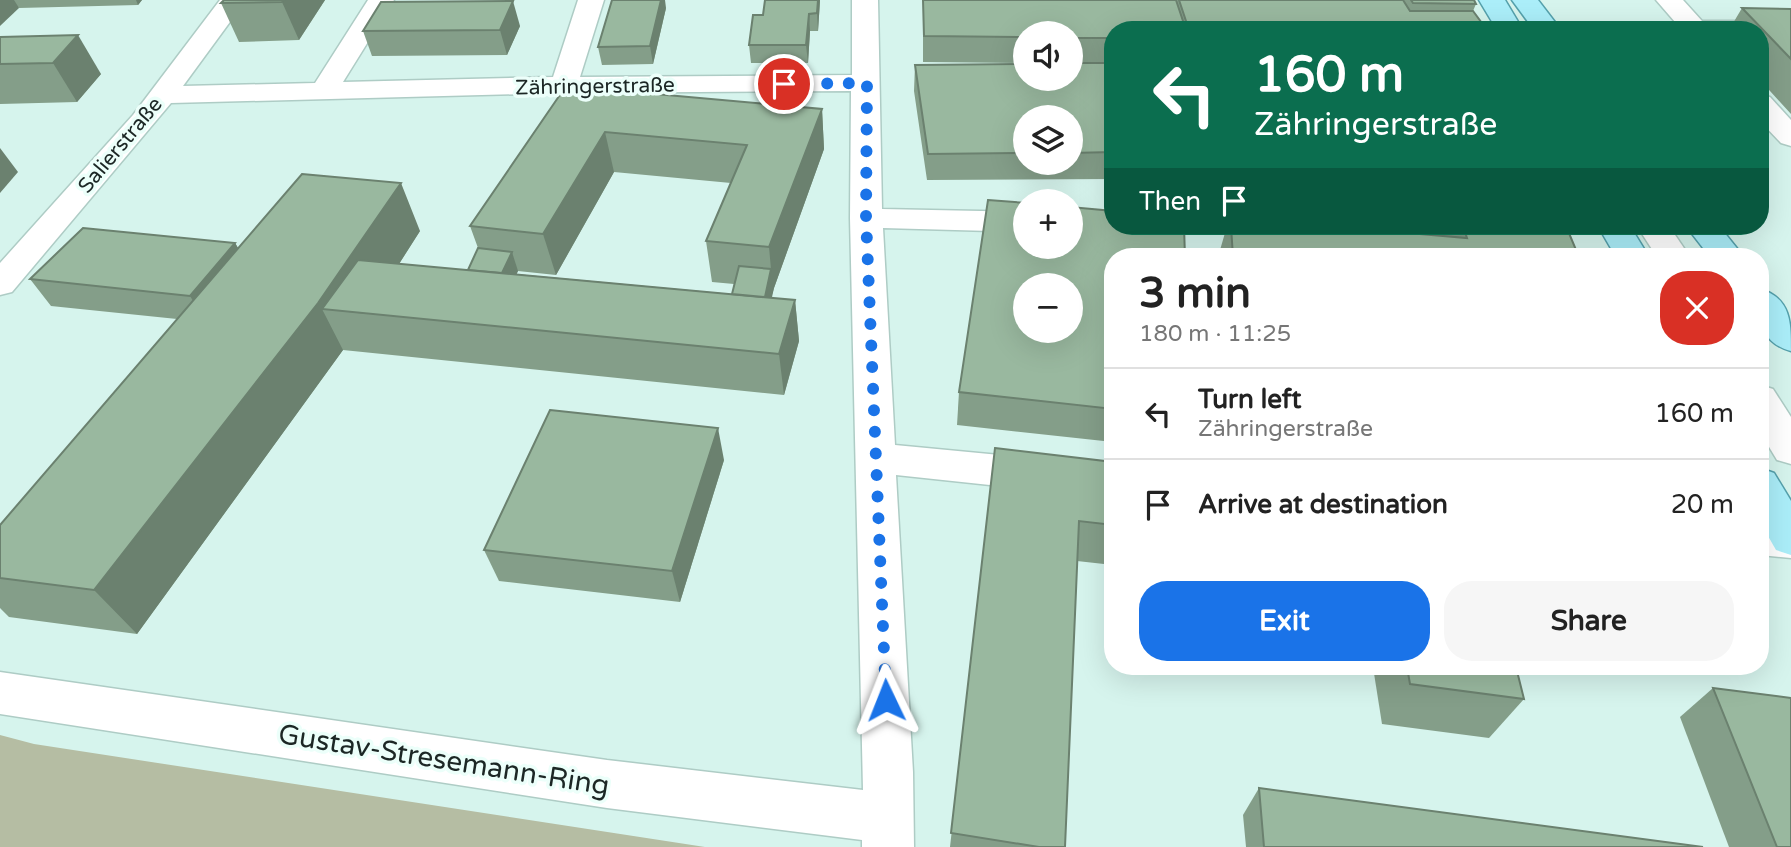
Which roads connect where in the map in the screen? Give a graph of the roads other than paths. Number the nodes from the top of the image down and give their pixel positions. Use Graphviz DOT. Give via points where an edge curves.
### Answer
graph roads {
  1 [pos="233,0"];
  2 [pos="381,0"];
  3 [pos="591,0"];
  4 [pos="865,0"];
  5 [pos="1492,0"];
  6 [pos="1525,0"];
  7 [pos="1669,0"];
  8 [pos="1788,17"];
  9 [pos="1505,21"];
  10 [pos="1541,21"];
  11 [pos="1688,21"];
  12 [pos="1757,21"];
  13 [pos="867,83"];
  14 [pos="564,85"];
  15 [pos="324,90"];
  16 [pos="162,94"];
  17 [pos="1769,113"];
  18 [pos="1791,138"];
  19 [pos="866,218"];
  20 [pos="1013,222"];
  21 [pos="0,284"];
  22 [pos="1769,311"];
  23 [pos="1791,339"];
  24 [pos="1769,414"];
  25 [pos="1791,449"];
  26 [pos="876,458"];
  27 [pos="1104,481"];
  28 [pos="1769,500"];
  29 [pos="1769,538"];
  30 [pos="1791,539"];
  31 [pos="0,693"];
  32 [pos="888,833"];
  1 -- 16 [label="street, Salierstraße"];
  2 -- 15 [label="street"];
  3 -- 14 [label="street"];
  4 -- 13 [label="street"];
  5 -- 9 [label="main road"];
  6 -- 10 [label="main road"];
  7 -- 11 [label="street"];
  8 -- 12 [label="street"];
  13 -- 14 [label="street, Zähringerstraße"];
  13 -- 19 [label="street"];
  14 -- 15 [label="street, Zähringerstraße"];
  15 -- 16 [label="street, Zähringerstraße"];
  16 -- 21 [label="street, Salierstraße"];
  17 -- 18 [label="street"];
  19 -- 20 [label="street"];
  19 -- 26 [label="street"];
  22 -- 23 [label="main road"];
  24 -- 25 [label="street"];
  26 -- 27 [label="street"];
  26 -- 32 [label="street"];
  28 -- 30 [label="main road"];
  29 -- 30 [label="street"];
  31 -- 32 [label="street, Gustav-Stresemann-Ring" via="607,784"];
}
